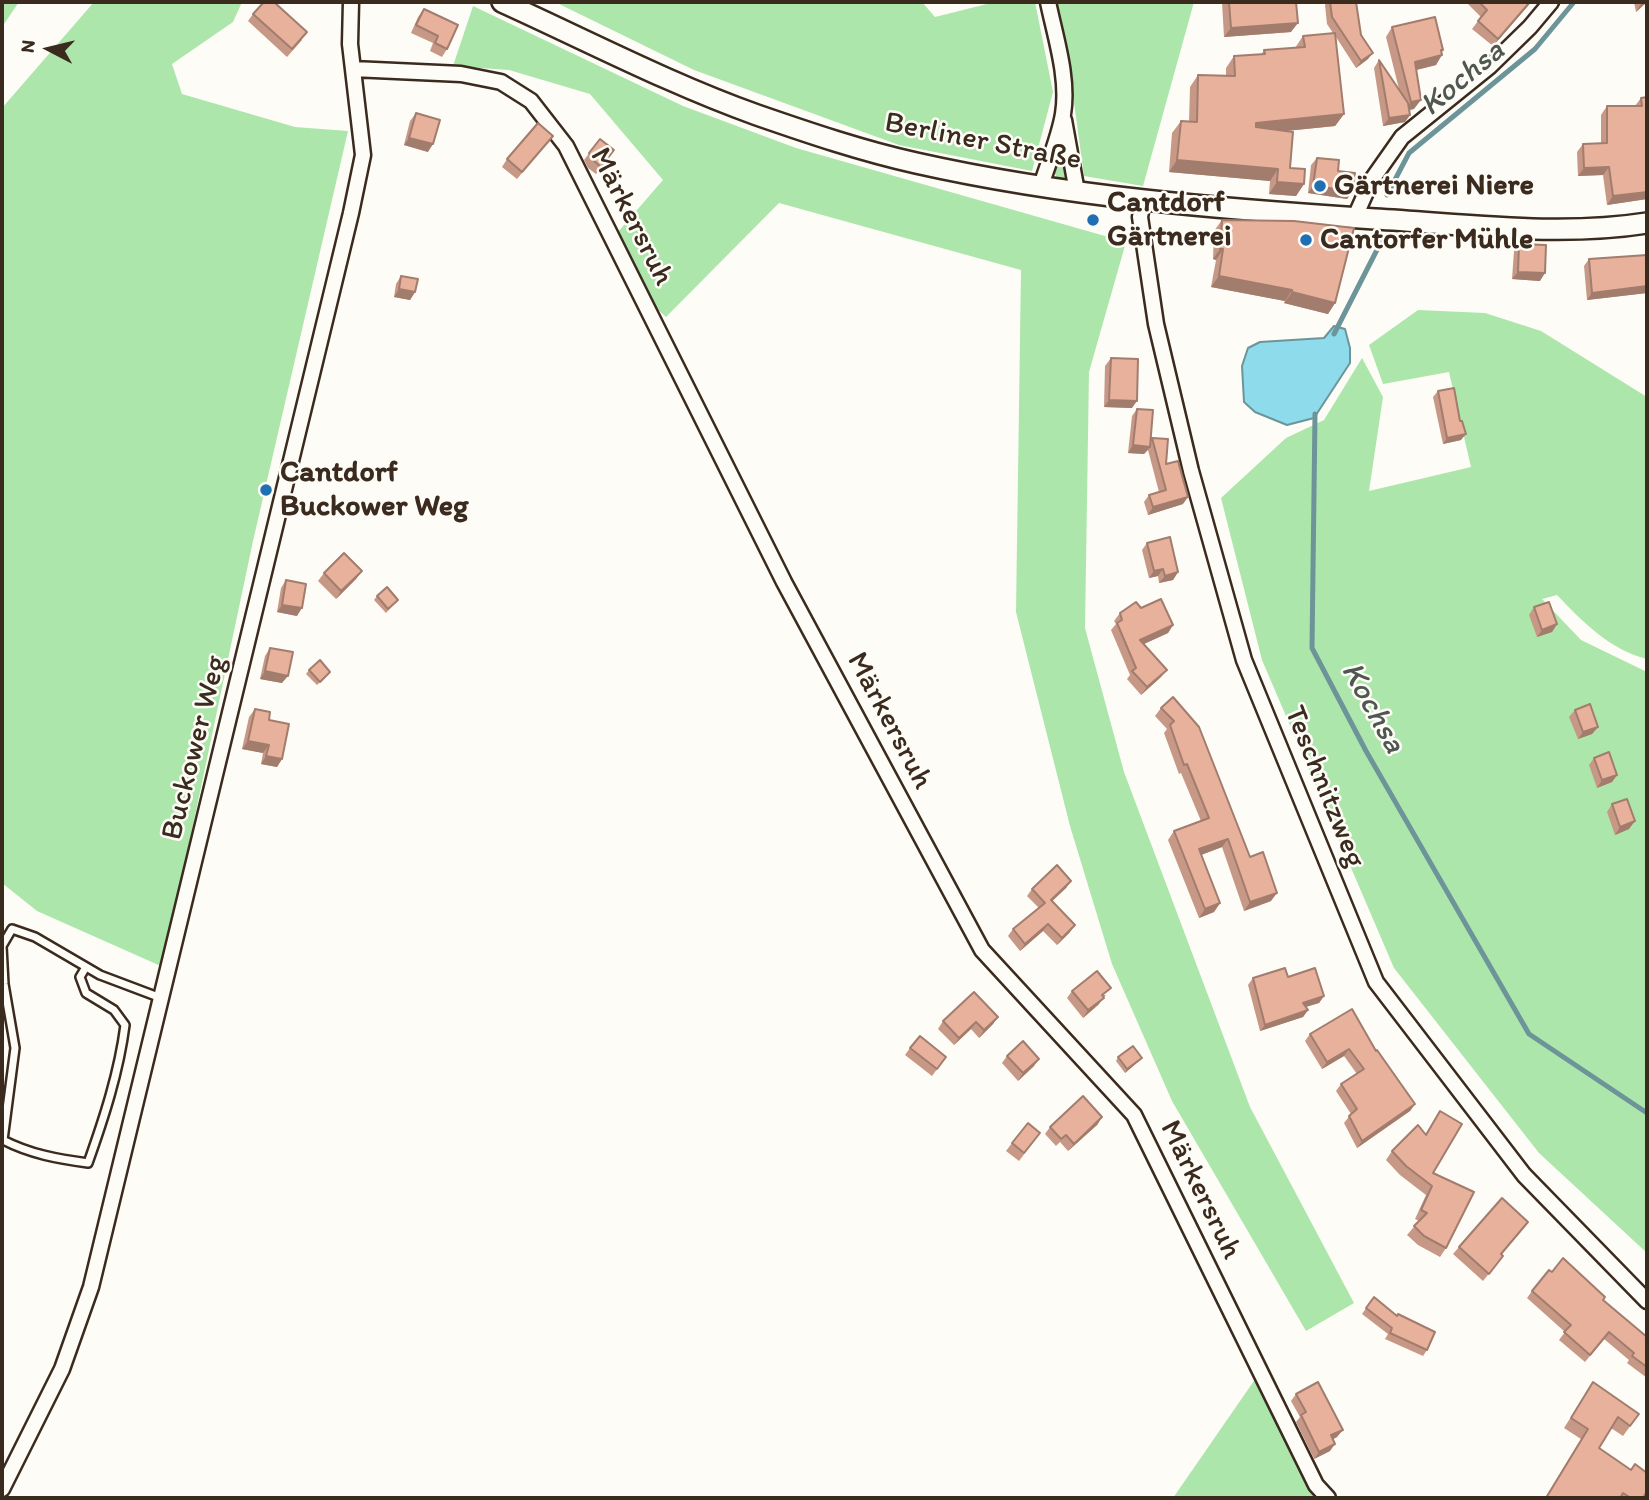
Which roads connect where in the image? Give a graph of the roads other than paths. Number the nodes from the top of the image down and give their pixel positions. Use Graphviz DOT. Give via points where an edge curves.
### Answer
graph roads {
  1 [pos="351,2"];
  2 [pos="502,2"];
  3 [pos="1048,2"];
  4 [pos="1551,2"];
  5 [pos="353,69"];
  6 [pos="1063,115"];
  7 [pos="1041,186"];
  8 [pos="1077,192"];
  9 [pos="1143,201"];
  10 [pos="1355,217"];
  11 [pos="1647,223"];
  12 [pos="86,967"];
  13 [pos="162,998"];
  14 [pos="2,1028"];
  15 [pos="11,1028"];
  16 [pos="1647,1301"];
  17 [pos="2,1489"];
  18 [pos="1328,1498"];
  1 -- 5 [label="street, Buckower Weg"];
  2 -- 7 [label="main road, Berliner Straße" via="755,114 913,162"];
  3 -- 6 [label="street" via="1061,70"];
  4 -- 10 [label="street" via="1490,66 1402,137 1371,181"];
  5 -- 13 [label="street, Buckower Weg" via="363,155"];
  5 -- 18 [label="street, Märkersruh" via="461,74 501,82 531,101 566,146 784,582 982,950 1133,1115 1316,1485"];
  6 -- 7 [label="street"];
  6 -- 8 [label="street"];
  7 -- 8 [label="main road, Berliner Straße"];
  8 -- 9 [label="main road, Berliner Straße"];
  9 -- 10 [label="main road, Berliner Straße"];
  9 -- 16 [label="street, Teschnitzweg" via="1140,217 1156,324 1244,660 1376,982 1524,1175"];
  10 -- 11 [label="main road, Berliner Straße" via="1560,230"];
  12 -- 13 [label="lane"];
  12 -- 15 [label="lane" via="12,929 2,946"];
  12 -- 15 [label="lane" via="80,977 86,993 114,1010 125,1025 88,1163 21,1149 3,1140 15,1048"];
  13 -- 17 [label="street, Buckower Weg" via="91,1287 62,1368"];
  14 -- 15 [label="lane"];
}
